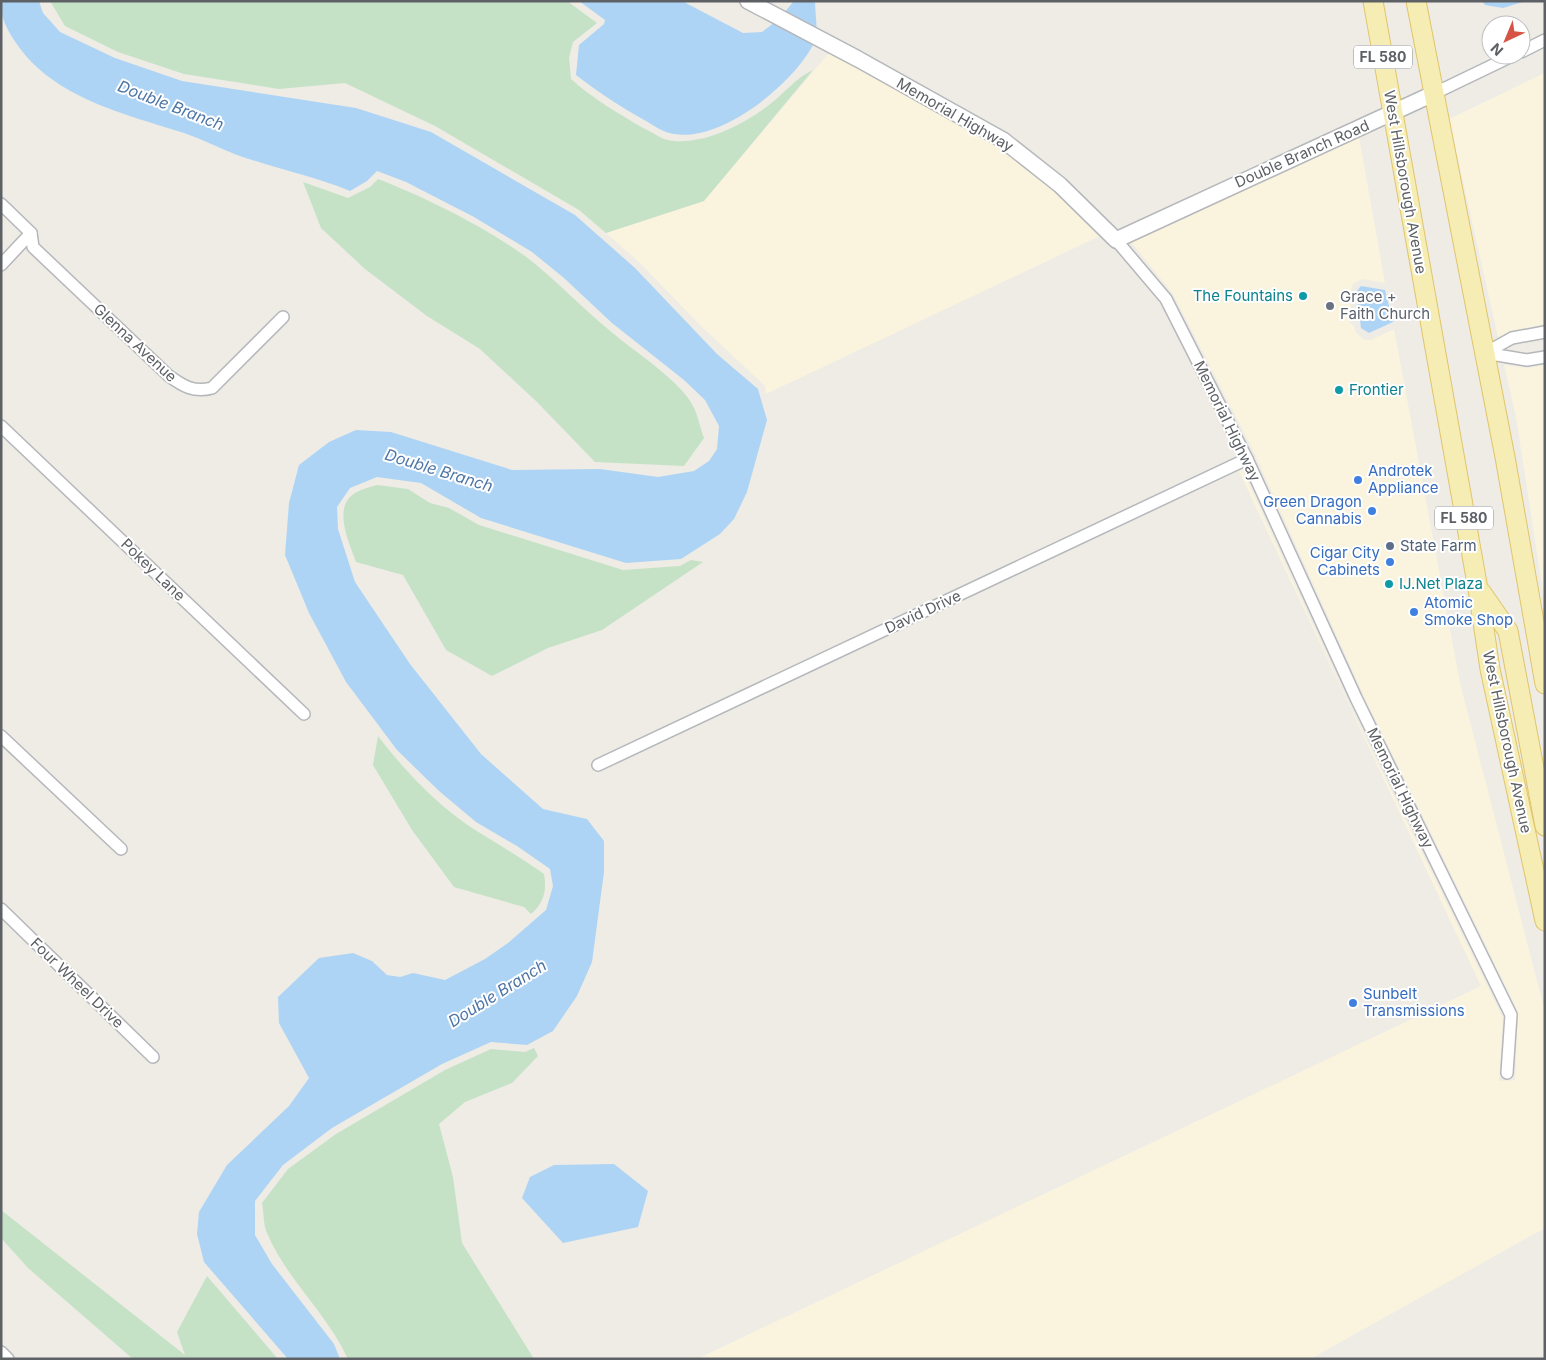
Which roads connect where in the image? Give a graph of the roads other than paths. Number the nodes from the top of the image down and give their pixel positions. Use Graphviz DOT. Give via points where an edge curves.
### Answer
graph roads {
  1 [pos="748,1"];
  2 [pos="1373,1"];
  3 [pos="1416,1"];
  4 [pos="1545,40"];
  5 [pos="1531,47"];
  6 [pos="1493,65"];
  7 [pos="1435,93"];
  8 [pos="1393,113"];
  9 [pos="1,204"];
  10 [pos="31,233"];
  11 [pos="1116,240"];
  12 [pos="1,265"];
  13 [pos="283,317"];
  14 [pos="1545,332"];
  15 [pos="1485,354"];
  16 [pos="1545,357"];
  17 [pos="1,426"];
  18 [pos="1247,459"];
  19 [pos="1478,589"];
  20 [pos="1545,684"];
  21 [pos="304,714"];
  22 [pos="1,736"];
  23 [pos="598,766"];
  24 [pos="1545,826"];
  25 [pos="121,849"];
  26 [pos="1,909"];
  27 [pos="1545,921"];
  28 [pos="153,1057"];
  29 [pos="1507,1073"];
  30 [pos="1,1352"];
  31 [pos="8,1359"];
  1 -- 11 [label="street, Memorial Highway" via="1003,140 1060,185"];
  2 -- 8 [label="main road, West Hillsborough Avenue / FL 580"];
  3 -- 7 [label="main road, FL 580"];
  4 -- 5 [label="street"];
  6 -- 7 [label="street, Double Branch Road"];
  7 -- 8 [label="street, Double Branch Road"];
  7 -- 15 [label="main road, FL 580"];
  8 -- 11 [label="street, Double Branch Road"];
  8 -- 19 [label="main road, West Hillsborough Avenue / FL 580"];
  9 -- 10 [label="street, Glenna Avenue"];
  10 -- 12 [label="street"];
  10 -- 13 [label="street, Glenna Avenue" via="33,248 169,376 189,389 201,391 212,388"];
  11 -- 18 [label="street, Memorial Highway" via="1166,299"];
  14 -- 15 [label="street" via="1512,338"];
  15 -- 16 [label="street" via="1527,360"];
  15 -- 20 [label="main road, FL 580"];
  17 -- 21 [label="street, Pokey Lane"];
  18 -- 23 [label="street, David Drive"];
  18 -- 29 [label="street, Memorial Highway" via="1356,698 1511,1015"];
  19 -- 24 [label="main road" via="1508,632"];
  19 -- 27 [label="main road, West Hillsborough Avenue / FL 580" via="1490,669"];
  22 -- 25 [label="street"];
  26 -- 28 [label="street, Four Wheel Drive"];
  30 -- 31 [label="street"];
}
